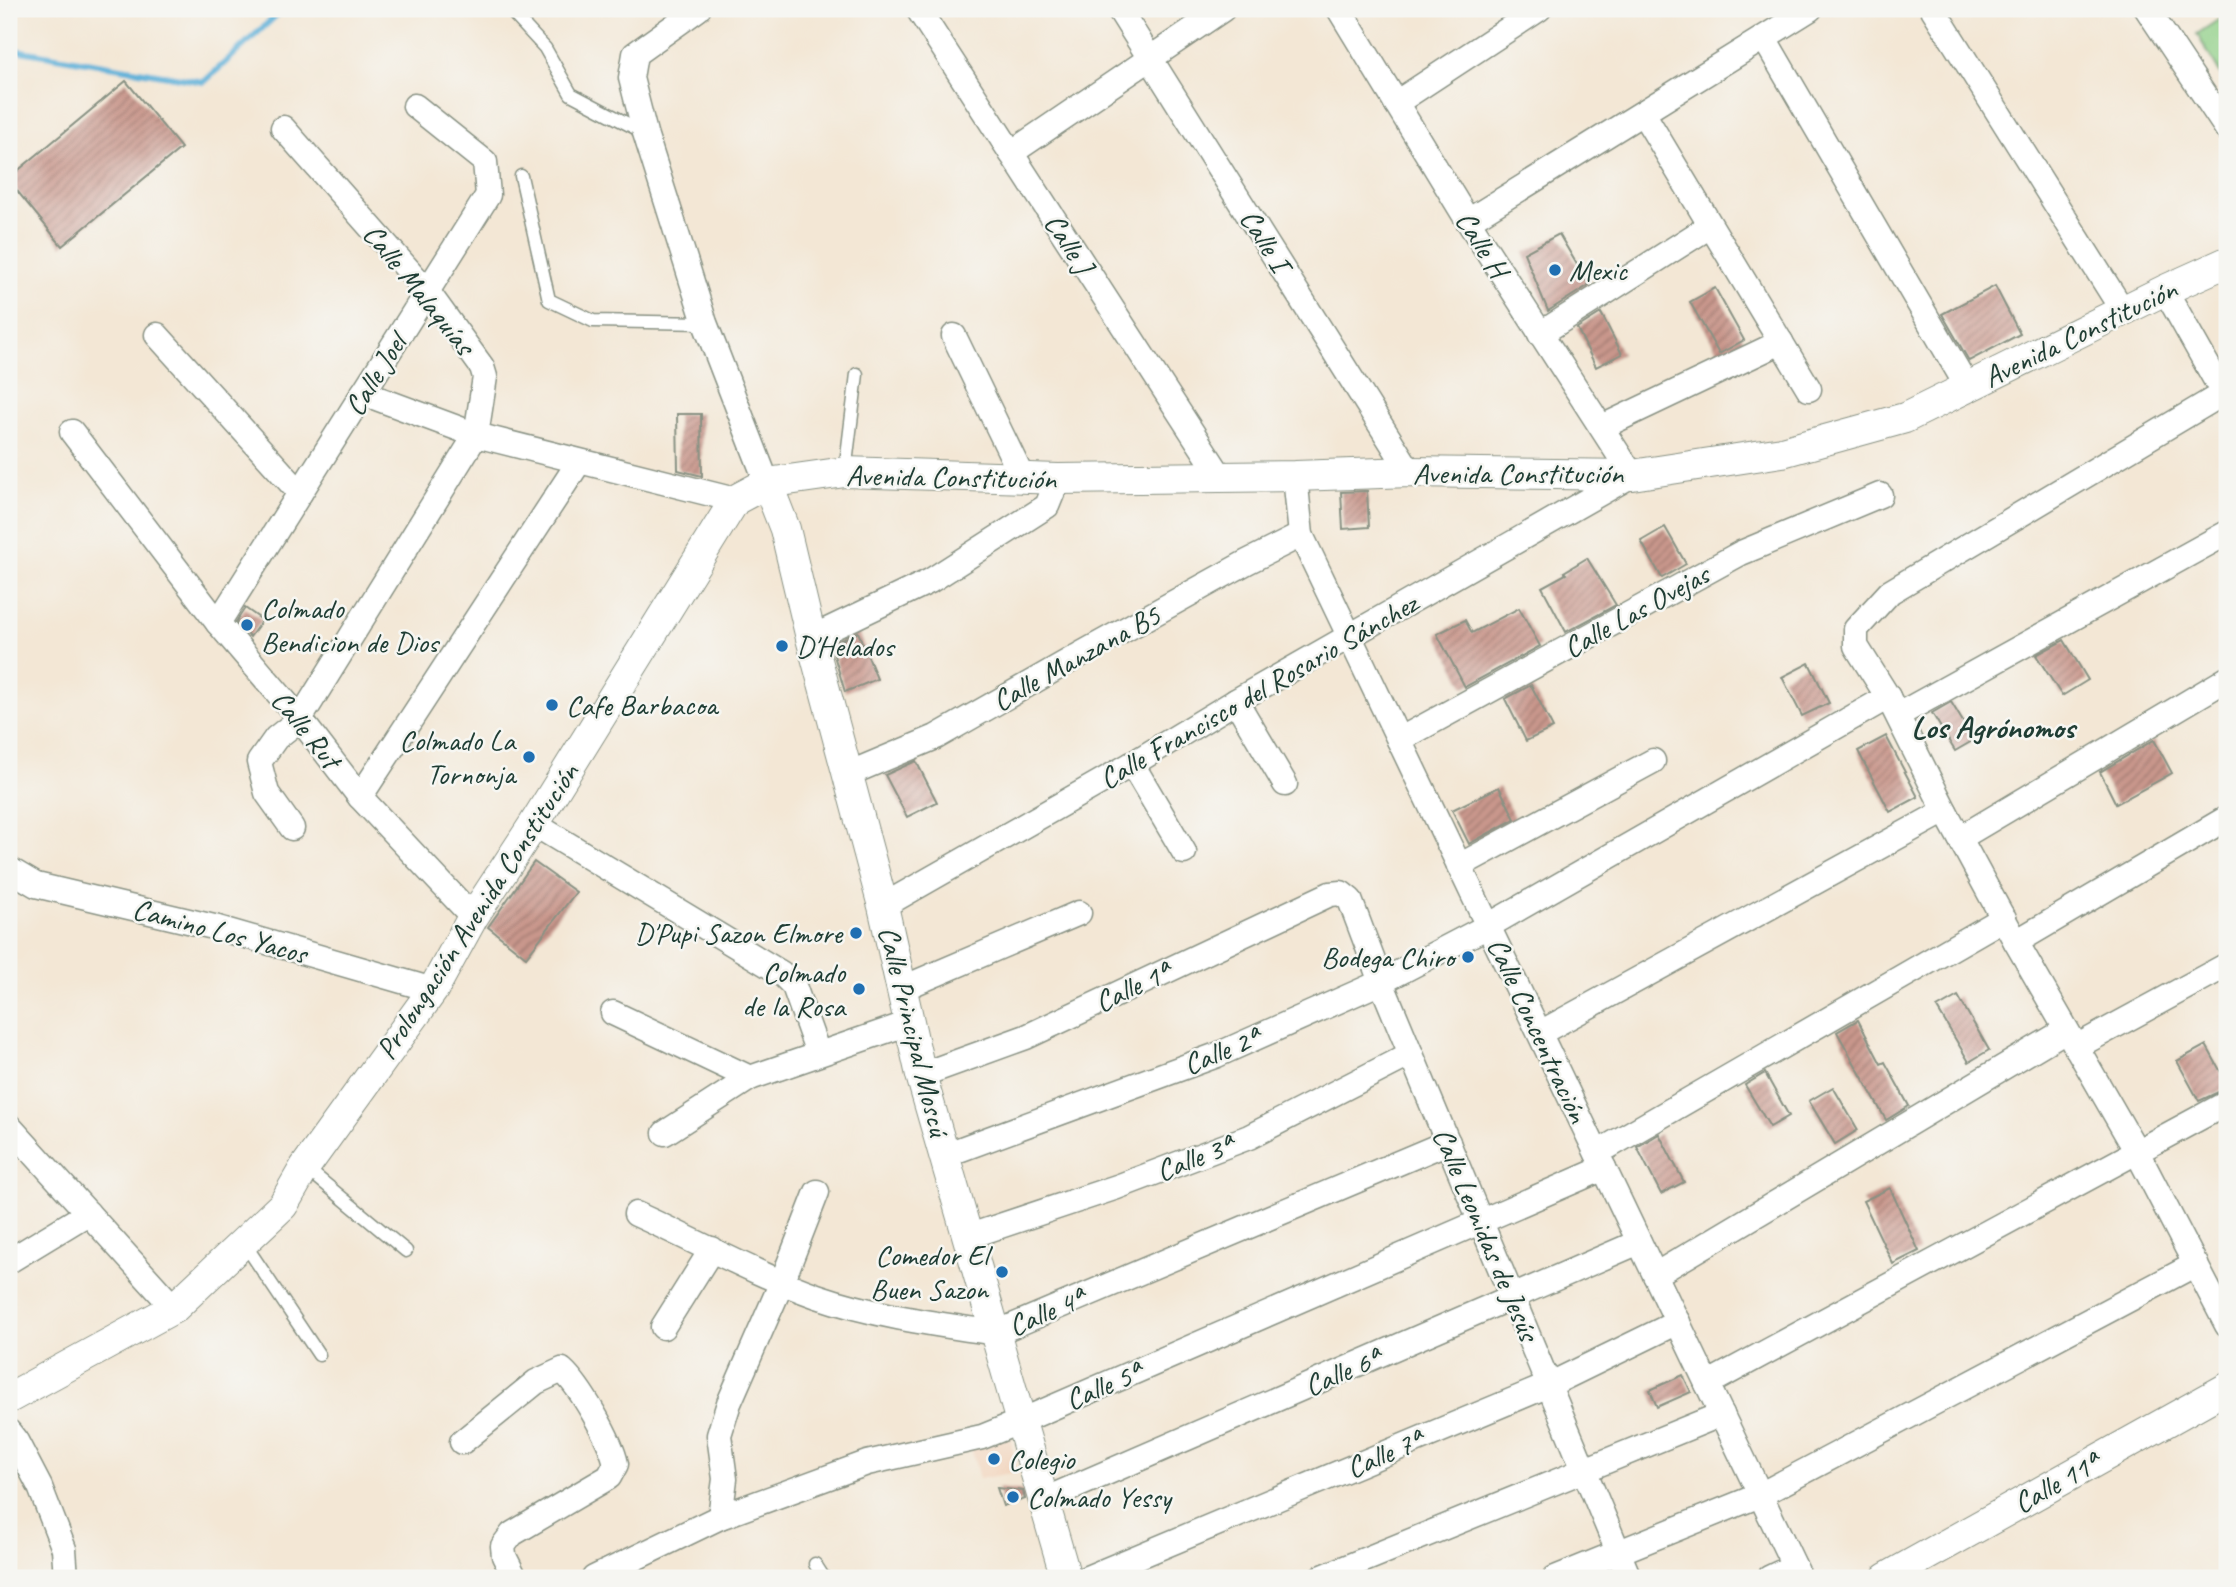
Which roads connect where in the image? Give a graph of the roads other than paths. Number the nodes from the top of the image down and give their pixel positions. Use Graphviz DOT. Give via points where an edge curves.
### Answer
graph roads {
  1 [pos="509,9"];
  2 [pos="698,9"];
  3 [pos="918,9"];
  4 [pos="1119,9"];
  5 [pos="1223,9"];
  6 [pos="1339,9"];
  7 [pos="1539,9"];
  8 [pos="1810,9"];
  9 [pos="1933,9"];
  10 [pos="2147,9"];
  11 [pos="1764,38"];
  12 [pos="1151,58"];
  13 [pos="1396,103"];
  14 [pos="415,106"];
  15 [pos="1643,113"];
  16 [pos="284,128"];
  17 [pos="2227,129"];
  18 [pos="645,133"];
  19 [pos="1011,153"];
  20 [pos="521,176"];
  21 [pos="1468,221"];
  22 [pos="1710,226"];
  23 [pos="2227,262"];
  24 [pos="2165,290"];
  25 [pos="427,291"];
  26 [pos="2123,311"];
  27 [pos="705,323"];
  28 [pos="1540,334"];
  29 [pos="157,335"];
  30 [pos="954,336"];
  31 [pos="1781,342"];
  32 [pos="857,374"];
  33 [pos="1809,388"];
  34 [pos="1968,388"];
  35 [pos="363,393"];
  36 [pos="2225,397"];
  37 [pos="1602,427"];
  38 [pos="72,432"];
  39 [pos="476,435"];
  40 [pos="579,462"];
  41 [pos="845,472"];
  42 [pos="1410,472"];
  43 [pos="1632,475"];
  44 [pos="1221,477"];
  45 [pos="1295,477"];
  46 [pos="1023,478"];
  47 [pos="1058,479"];
  48 [pos="767,483"];
  49 [pos="300,493"];
  50 [pos="1880,495"];
  51 [pos="735,500"];
  52 [pos="2227,533"];
  53 [pos="1301,535"];
  54 [pos="218,623"];
  55 [pos="811,638"];
  56 [pos="1350,638"];
  57 [pos="2227,678"];
  58 [pos="1236,701"];
  59 [pos="1893,706"];
  60 [pos="300,719"];
  61 [pos="1399,740"];
  62 [pos="1653,761"];
  63 [pos="1132,764"];
  64 [pos="848,774"];
  65 [pos="1285,784"];
  66 [pos="360,797"];
  67 [pos="1945,811"];
  68 [pos="2227,818"];
  69 [pos="534,824"];
  70 [pos="292,828"];
  71 [pos="1960,838"];
  72 [pos="1184,852"];
  73 [pos="1459,866"];
  74 [pos="9,869"];
  75 [pos="1341,893"];
  76 [pos="883,906"];
  77 [pos="1079,913"];
  78 [pos="473,917"];
  79 [pos="2004,918"];
  80 [pos="1488,926"];
  81 [pos="2016,942"];
  82 [pos="2227,965"];
  83 [pos="1381,982"];
  84 [pos="901,989"];
  85 [pos="433,990"];
  86 [pos="613,1013"];
  87 [pos="909,1023"];
  88 [pos="1540,1034"];
  89 [pos="2071,1038"];
  90 [pos="818,1053"];
  91 [pos="1411,1054"];
  92 [pos="921,1075"];
  93 [pos="750,1078"];
  94 [pos="2227,1103"];
  95 [pos="9,1126"];
  96 [pos="665,1133"];
  97 [pos="1448,1142"];
  98 [pos="2137,1152"];
  99 [pos="944,1155"];
  100 [pos="1600,1161"];
  101 [pos="305,1167"];
  102 [pos="817,1192"];
  103 [pos="88,1213"];
  104 [pos="636,1214"];
  105 [pos="1481,1223"];
  106 [pos="967,1237"];
  107 [pos="244,1242"];
  108 [pos="1639,1242"];
  109 [pos="712,1248"];
  110 [pos="405,1251"];
  111 [pos="9,1261"];
  112 [pos="2196,1264"];
  113 [pos="1655,1275"];
  114 [pos="782,1282"];
  115 [pos="1513,1299"];
  116 [pos="174,1308"];
  117 [pos="1678,1322"];
  118 [pos="2227,1325"];
  119 [pos="663,1327"];
  120 [pos="996,1333"];
  121 [pos="320,1356"];
  122 [pos="1707,1384"];
  123 [pos="1549,1385"];
  124 [pos="2227,1388"];
  125 [pos="9,1398"];
  126 [pos="1722,1414"];
  127 [pos="1019,1422"];
  128 [pos="9,1432"];
  129 [pos="462,1442"];
  130 [pos="1585,1471"];
  131 [pos="1760,1495"];
  132 [pos="1044,1500"];
  133 [pos="720,1517"];
  134 [pos="1618,1552"];
  135 [pos="815,1564"];
  136 [pos="629,1570"];
  137 [pos="1797,1572"];
  138 [pos="66,1578"];
  139 [pos="515,1578"];
  140 [pos="594,1578"];
  141 [pos="824,1578"];
  142 [pos="1066,1578"];
  143 [pos="1087,1578"];
  144 [pos="1320,1578"];
  145 [pos="1555,1578"];
  146 [pos="1629,1578"];
  147 [pos="1769,1578"];
  148 [pos="1886,1578"];
  1 -- 18 [label="lane" via="545,48 571,94"];
  2 -- 18 [label="street" via="635,54 631,78"];
  3 -- 19 [label="street, Calle J"];
  4 -- 12 [label="street, Calle I"];
  5 -- 12 [label="street"];
  6 -- 13 [label="street, Calle H"];
  7 -- 13 [label="street"];
  8 -- 11 [label="street"];
  9 -- 26 [label="street"];
  10 -- 17 [label="street"];
  11 -- 15 [label="street"];
  11 -- 34 [label="street"];
  12 -- 19 [label="street"];
  12 -- 42 [label="street, Calle I"];
  13 -- 21 [label="street, Calle H"];
  14 -- 25 [label="street, Calle Joel" via="485,162 488,195"];
  15 -- 21 [label="street"];
  15 -- 22 [label="street"];
  16 -- 25 [label="street, Calle Malaquías"];
  18 -- 27 [label="street"];
  19 -- 44 [label="street, Calle J"];
  20 -- 27 [label="lane" via="549,300 593,321"];
  21 -- 28 [label="street, Calle H"];
  22 -- 28 [label="street"];
  22 -- 31 [label="street"];
  23 -- 24 [label="street, Avenida Constitución"];
  24 -- 26 [label="street, Avenida Constitución"];
  24 -- 36 [label="street"];
  25 -- 35 [label="street, Calle Joel"];
  25 -- 39 [label="street, Calle Malaquías" via="482,367 485,377"];
  26 -- 34 [label="street, Avenida Constitución"];
  27 -- 48 [label="street"];
  28 -- 37 [label="street, Calle H"];
  29 -- 49 [label="street"];
  30 -- 46 [label="street"];
  31 -- 33 [label="street"];
  31 -- 37 [label="street"];
  32 -- 41 [label="lane"];
  34 -- 43 [label="street, Avenida Constitución" via="1906,418 1782,452"];
  35 -- 39 [label="street"];
  35 -- 49 [label="street, Calle Joel"];
  36 -- 59 [label="street" via="1890,592 1856,629 1856,646"];
  37 -- 43 [label="street, Calle H"];
  38 -- 54 [label="street, Calle Rut"];
  39 -- 40 [label="street"];
  39 -- 60 [label="street, Calle Malaquías"];
  40 -- 51 [label="street"];
  40 -- 66 [label="street"];
  41 -- 46 [label="street, Avenida Constitución"];
  41 -- 48 [label="street, Avenida Constitución"];
  42 -- 43 [label="street, Avenida Constitución"];
  42 -- 45 [label="street, Avenida Constitución"];
  43 -- 56 [label="street, Calle Francisco del Rosario Sánchez"];
  44 -- 45 [label="street, Avenida Constitución"];
  44 -- 47 [label="street, Avenida Constitución"];
  45 -- 53 [label="street, Calle Concentración"];
  46 -- 47 [label="street, Avenida Constitución"];
  47 -- 55 [label="street" via="1047,506 930,580"];
  48 -- 51 [label="street"];
  48 -- 55 [label="street, Calle Principal Moscú" via="785,529"];
  49 -- 54 [label="street, Calle Joel"];
  50 -- 61 [label="street, Calle Las Ovejas" via="1741,553"];
  51 -- 69 [label="street, Prolongación Avenida Constitución"];
  52 -- 59 [label="street, Calle 2ª"];
  53 -- 56 [label="street, Calle Concentración"];
  53 -- 64 [label="street, Calle Manzana B5" via="936,737"];
  54 -- 60 [label="street, Calle Rut"];
  55 -- 64 [label="street, Calle Principal Moscú"];
  56 -- 58 [label="street, Calle Francisco del Rosario Sánchez"];
  56 -- 61 [label="street, Calle Concentración"];
  57 -- 71 [label="street"];
  58 -- 63 [label="street, Calle Francisco del Rosario Sánchez"];
  58 -- 65 [label="street"];
  59 -- 67 [label="street"];
  59 -- 80 [label="street, Calle 2ª"];
  60 -- 66 [label="street, Calle Rut"];
  60 -- 70 [label="street, Calle Malaquías" via="276,738 259,762 267,793"];
  61 -- 73 [label="street, Calle Concentración"];
  62 -- 73 [label="street"];
  63 -- 72 [label="street"];
  63 -- 76 [label="street, Calle Francisco del Rosario Sánchez"];
  64 -- 76 [label="street, Calle Principal Moscú"];
  66 -- 78 [label="street, Calle Rut"];
  67 -- 71 [label="street"];
  67 -- 88 [label="street"];
  68 -- 81 [label="street"];
  69 -- 78 [label="street, Prolongación Avenida Constitución"];
  69 -- 90 [label="street" via="781,973 794,986"];
  71 -- 79 [label="street"];
  73 -- 80 [label="street, Calle Concentración"];
  74 -- 85 [label="street, Camino Los Yacos" via="36,885 218,928"];
  75 -- 83 [label="street, Calle Leonidas de Jesús" via="1350,900"];
  75 -- 92 [label="street, Calle 1ª" via="1330,894 1026,1037"];
  76 -- 84 [label="street, Calle Principal Moscú"];
  77 -- 84 [label="street"];
  78 -- 85 [label="street, Prolongación Avenida Constitución"];
  79 -- 81 [label="street"];
  79 -- 100 [label="street, Calle 5ª"];
  80 -- 83 [label="street, Calle 2ª"];
  80 -- 88 [label="street, Calle Concentración"];
  81 -- 89 [label="street"];
  82 -- 89 [label="street"];
  83 -- 91 [label="street, Calle Leonidas de Jesús"];
  83 -- 99 [label="street, Calle 2ª" via="1217,1055"];
  84 -- 87 [label="street, Calle Principal Moscú"];
  85 -- 101 [label="street, Prolongación Avenida Constitución"];
  86 -- 93 [label="street"];
  87 -- 90 [label="street"];
  87 -- 92 [label="street, Calle Principal Moscú"];
  88 -- 100 [label="street, Calle Concentración"];
  89 -- 98 [label="street"];
  89 -- 113 [label="street"];
  90 -- 93 [label="street"];
  91 -- 97 [label="street, Calle Leonidas de Jesús"];
  91 -- 106 [label="street, Calle 3ª" via="1249,1137"];
  92 -- 99 [label="street, Calle Principal Moscú"];
  93 -- 96 [label="street"];
  94 -- 98 [label="street"];
  95 -- 103 [label="street"];
  97 -- 105 [label="street, Calle Leonidas de Jesús"];
  97 -- 120 [label="street, Calle 4ª"];
  98 -- 112 [label="street"];
  98 -- 122 [label="street"];
  99 -- 106 [label="street, Calle Principal Moscú"];
  100 -- 105 [label="street, Calle 5ª"];
  100 -- 108 [label="street, Calle Concentración"];
  101 -- 107 [label="street, Prolongación Avenida Constitución" via="283,1205"];
  101 -- 110 [label="lane"];
  102 -- 114 [label="street"];
  103 -- 111 [label="street"];
  103 -- 116 [label="street"];
  104 -- 109 [label="street, Calle 4ª"];
  105 -- 115 [label="street, Calle Leonidas de Jesús"];
  105 -- 127 [label="street, Calle 5ª"];
  106 -- 120 [label="street, Calle Principal Moscú"];
  107 -- 116 [label="street, Prolongación Avenida Constitución"];
  107 -- 121 [label="lane"];
  108 -- 113 [label="street, Calle Concentración"];
  108 -- 115 [label="street, Calle 6ª"];
  109 -- 114 [label="street, Calle 4ª"];
  109 -- 119 [label="street"];
  112 -- 118 [label="street"];
  112 -- 131 [label="street"];
  113 -- 117 [label="street, Calle Concentración"];
  114 -- 120 [label="street, Calle 4ª" via="866,1311"];
  114 -- 133 [label="street" via="719,1435 725,1479"];
  115 -- 123 [label="street, Calle Leonidas de Jesús"];
  115 -- 132 [label="street, Calle 6ª"];
  116 -- 125 [label="street, Prolongación Avenida Constitución"];
  117 -- 122 [label="street, Calle Concentración"];
  117 -- 123 [label="street, Calle 7ª"];
  120 -- 127 [label="street, Calle Principal Moscú"];
  122 -- 126 [label="street, Calle Concentración"];
  123 -- 130 [label="street, Calle Leonidas de Jesús"];
  123 -- 143 [label="street, Calle 7ª"];
  124 -- 148 [label="street, Calle 11ª"];
  126 -- 130 [label="street"];
  126 -- 131 [label="street, Calle Concentración"];
  127 -- 132 [label="street, Calle Principal Moscú"];
  127 -- 133 [label="street, Calle 5ª" via="982,1437 867,1463"];
  128 -- 138 [label="street" via="40,1487 64,1549"];
  129 -- 139 [label="street" via="536,1382 562,1370 574,1380 613,1450 616,1464 609,1477 512,1534 503,1546"];
  130 -- 134 [label="street, Calle Leonidas de Jesús"];
  130 -- 144 [label="street"];
  131 -- 134 [label="street"];
  131 -- 137 [label="street, Calle Concentración"];
  132 -- 142 [label="street, Calle Principal Moscú"];
  133 -- 136 [label="street, Calle 5ª"];
  134 -- 145 [label="street"];
  134 -- 146 [label="street, Calle Leonidas de Jesús"];
  135 -- 141 [label="lane"];
  136 -- 140 [label="street, Calle 5ª"];
  137 -- 147 [label="street"];
}
